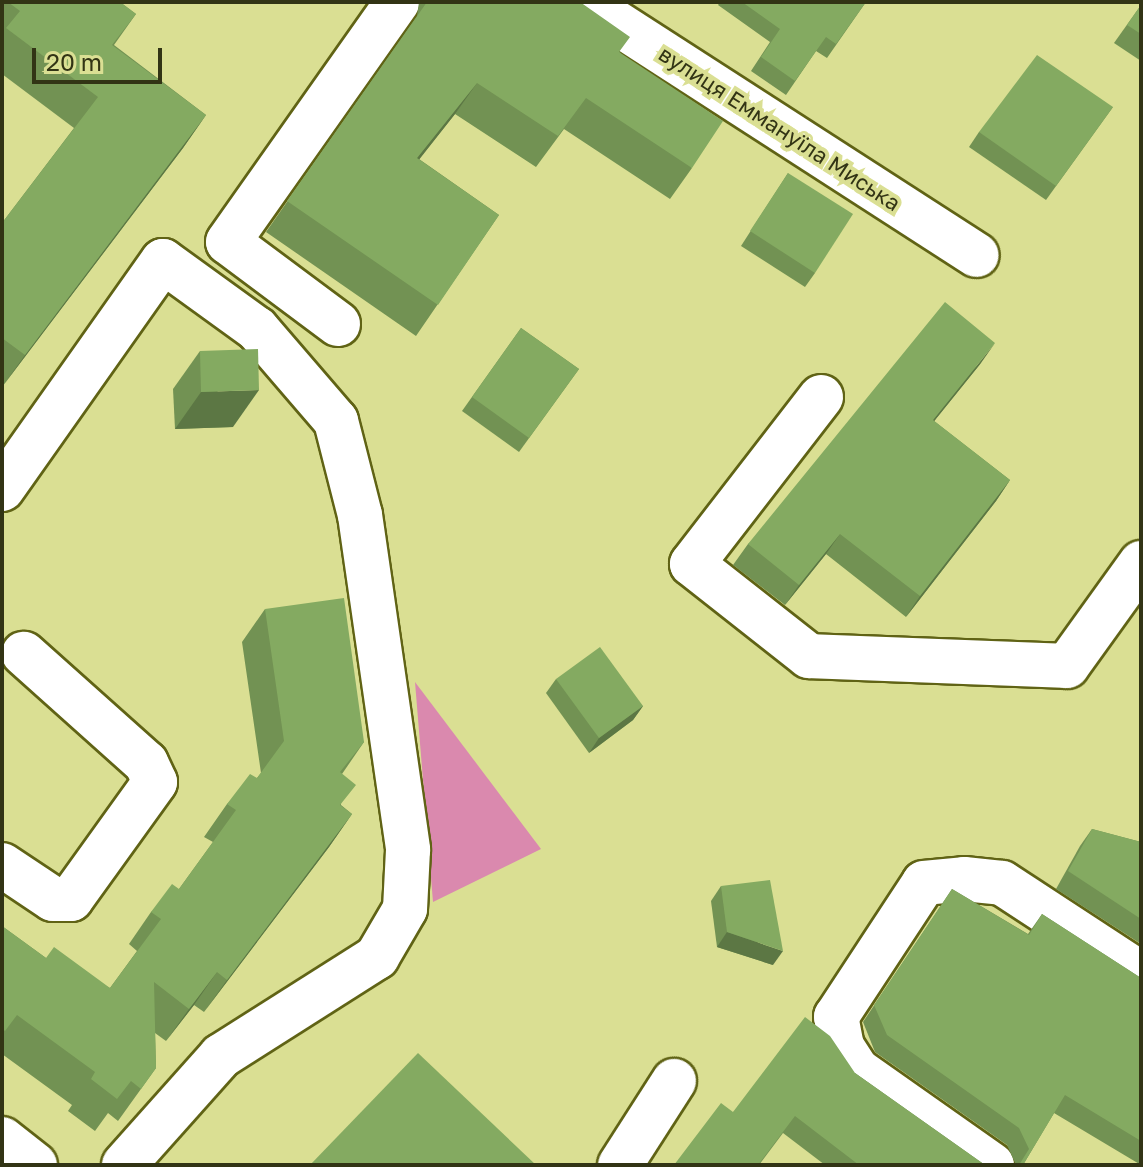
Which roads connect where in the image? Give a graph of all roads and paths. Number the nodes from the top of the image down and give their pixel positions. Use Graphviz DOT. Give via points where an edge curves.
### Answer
graph roads {
  1 [pos="397,2"];
  2 [pos="584,2"];
  3 [pos="977,255"];
  4 [pos="338,324"];
  5 [pos="821,397"];
  6 [pos="2,489"];
  7 [pos="1141,563"];
  8 [pos="24,654"];
  9 [pos="2,865"];
  10 [pos="1141,974"];
  11 [pos="674,1081"];
  12 [pos="2,1139"];
  13 [pos="35,1165"];
  14 [pos="124,1165"];
  15 [pos="620,1165"];
  16 [pos="992,1165"];
  1 -- 4 [label="street" via="228,242"];
  2 -- 3 [label="street, вулиця Еммануїла Миська"];
  5 -- 7 [label="street" via="692,564 809,656 1067,666"];
  6 -- 14 [label="street" via="163,261 257,329 336,421 360,515 408,850 405,909 377,957 221,1056"];
  8 -- 9 [label="street" via="146,763 155,782 71,899 53,899"];
  10 -- 16 [label="street" via="1002,883 924,883 836,1017 842,1047 857,1070"];
  11 -- 15 [label="street"];
  12 -- 13 [label="street"];
}
